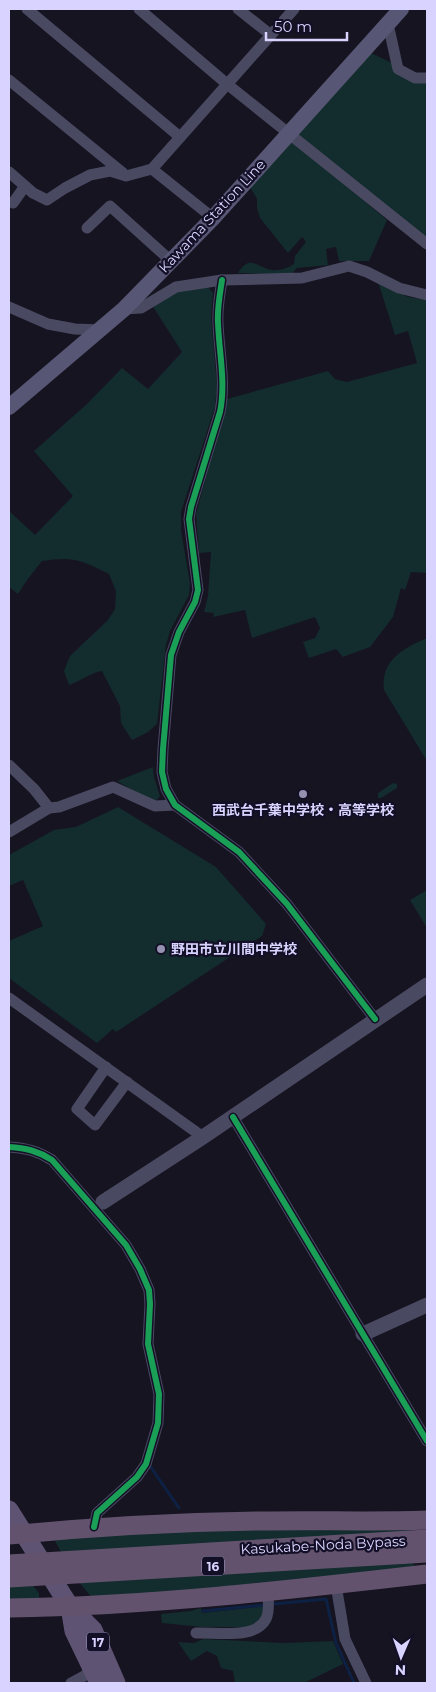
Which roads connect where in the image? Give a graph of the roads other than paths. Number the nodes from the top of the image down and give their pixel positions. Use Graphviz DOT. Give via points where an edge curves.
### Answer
graph roads {
  1 [pos="27,9"];
  2 [pos="139,9"];
  3 [pos="238,9"];
  4 [pos="294,9"];
  5 [pos="401,9"];
  6 [pos="388,24"];
  7 [pos="271,35"];
  8 [pos="427,78"];
  9 [pos="9,80"];
  10 [pos="228,84"];
  11 [pos="288,133"];
  12 [pos="180,137"];
  13 [pos="152,169"];
  14 [pos="9,172"];
  15 [pos="126,176"];
  16 [pos="25,186"];
  17 [pos="13,203"];
  18 [pos="213,218"];
  19 [pos="87,228"];
  20 [pos="427,244"];
  21 [pos="171,261"];
  22 [pos="222,280"];
  23 [pos="427,295"];
  24 [pos="9,307"];
  25 [pos="124,309"];
  26 [pos="101,330"];
  27 [pos="9,407"];
  28 [pos="9,765"];
  29 [pos="175,806"];
  30 [pos="48,808"];
  31 [pos="9,832"];
  32 [pos="427,985"];
  33 [pos="9,998"];
  34 [pos="375,1019"];
  35 [pos="106,1067"];
  36 [pos="127,1082"];
  37 [pos="233,1116"];
  38 [pos="203,1137"];
  39 [pos="9,1147"];
  40 [pos="103,1202"];
  41 [pos="427,1306"];
  42 [pos="363,1334"];
  43 [pos="427,1441"];
  44 [pos="9,1510"];
  45 [pos="427,1520"];
  46 [pos="94,1528"];
  47 [pos="16,1534"];
  48 [pos="422,1547"];
  49 [pos="9,1564"];
  50 [pos="427,1574"];
  51 [pos="9,1578"];
  52 [pos="336,1585"];
  53 [pos="268,1591"];
  54 [pos="70,1607"];
  55 [pos="9,1608"];
  56 [pos="196,1633"];
  57 [pos="96,1676"];
  58 [pos="71,1683"];
  59 [pos="116,1683"];
  60 [pos="366,1683"];
  1 -- 12 [label="street"];
  2 -- 10 [label="street"];
  3 -- 7 [label="street"];
  4 -- 7 [label="street"];
  5 -- 6 [label="main road, Kawama Station Line"];
  6 -- 8 [label="street" via="398,69 416,78"];
  6 -- 11 [label="main road, Kawama Station Line"];
  7 -- 10 [label="street"];
  9 -- 15 [label="street"];
  10 -- 11 [label="street"];
  10 -- 12 [label="street"];
  11 -- 18 [label="main road, Kawama Station Line"];
  11 -- 20 [label="street"];
  12 -- 13 [label="street"];
  13 -- 15 [label="street"];
  13 -- 18 [label="street"];
  14 -- 16 [label="street"];
  15 -- 16 [label="street" via="110,171 90,175 47,200"];
  16 -- 17 [label="street"];
  18 -- 21 [label="main road, Kawama Station Line"];
  19 -- 21 [label="street" via="110,206"];
  21 -- 25 [label="main road, Kawama Station Line"];
  22 -- 23 [label="street" via="302,278 349,266 399,288"];
  22 -- 25 [label="street" via="176,287 141,308"];
  22 -- 29 [label="street" via="218,314 223,396 189,519 198,590 171,655 162,772"];
  24 -- 26 [label="street" via="48,324"];
  25 -- 26 [label="main road, Kawama Station Line"];
  26 -- 27 [label="main road, Kawama Station Line"];
  28 -- 30 [label="street"];
  29 -- 30 [label="street" via="155,806 113,786 59,807"];
  29 -- 34 [label="street" via="239,852 287,904"];
  30 -- 31 [label="street"];
  32 -- 34 [label="street"];
  33 -- 35 [label="street"];
  34 -- 37 [label="street"];
  35 -- 36 [label="street"];
  35 -- 36 [label="street" via="77,1109 95,1125"];
  36 -- 38 [label="street"];
  37 -- 38 [label="street"];
  37 -- 42 [label="street"];
  38 -- 40 [label="street"];
  39 -- 46 [label="street" via="28,1148 52,1160 126,1245 149,1290 148,1344 159,1394 158,1423 146,1464 137,1477 97,1513"];
  41 -- 42 [label="street"];
  42 -- 43 [label="street"];
  44 -- 47 [label="main road, 17"];
  45 -- 46 [label="highway" via="261,1521"];
  46 -- 47 [label="highway"];
  47 -- 54 [label="main road, 17"];
  48 -- 49 [label="highway, Kasukabe-Noda Bypass / 16"];
  48 -- 51 [label="highway, Kasukabe-Noda Bypass / 16"];
  50 -- 52 [label="highway, 16"];
  52 -- 53 [label="highway, 16"];
  52 -- 60 [label="street" via="345,1639"];
  53 -- 54 [label="highway, 16"];
  53 -- 56 [label="street" via="266,1619 252,1630 243,1633"];
  54 -- 55 [label="highway, 16"];
  54 -- 57 [label="main road, 17" via="74,1631"];
  54 -- 59 [label="main road, 17" via="93,1630"];
  57 -- 58 [label="street" via="84,1676"];
}
